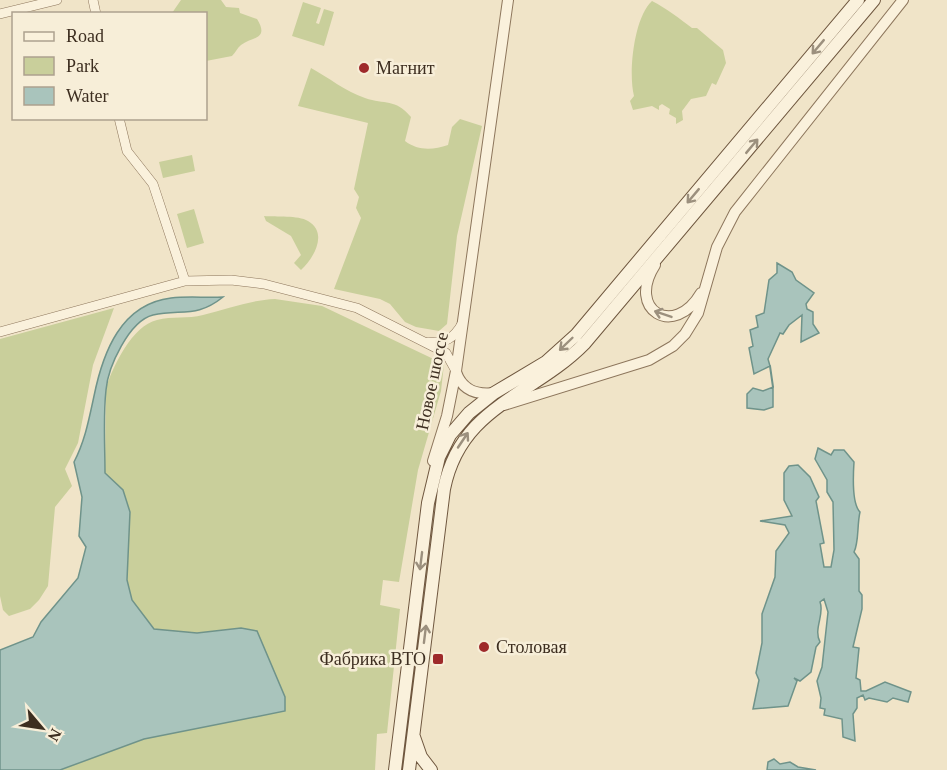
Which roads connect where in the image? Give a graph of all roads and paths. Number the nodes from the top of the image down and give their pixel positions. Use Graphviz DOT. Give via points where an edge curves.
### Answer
graph roads {
  1 [pos="57,0"];
  2 [pos="508,0"];
  3 [pos="874,0"];
  4 [pos="903,0"];
  5 [pos="860,4"];
  6 [pos="0,14"];
  7 [pos="120,120"];
  8 [pos="673,239"];
  9 [pos="185,281"];
  10 [pos="705,285"];
  11 [pos="462,324"];
  12 [pos="0,332"];
  13 [pos="426,341"];
  14 [pos="454,354"];
  15 [pos="456,371"];
  16 [pos="494,393"];
  17 [pos="496,408"];
  18 [pos="429,503"];
  19 [pos="413,734"];
  20 [pos="395,770"];
  21 [pos="409,770"];
  22 [pos="431,770"];
  1 -- 6 [label="street"];
  2 -- 11 [label="street, Новое шоссе"];
  3 -- 5 [label="main road"];
  4 -- 10 [label="street" via="741,201 720,240"];
  8 -- 5 [label="main road, one-way"];
  5 -- 16 [label="main road, one-way" via="576,335 546,362"];
  7 -- 9 [label="street" via="128,151 153,184"];
  10 -- 8 [label="street, one-way" via="690,308 677,316 665,317 651,308 645,297 646,283"];
  8 -- 17 [label="main road" via="572,356"];
  9 -- 12 [label="street"];
  9 -- 13 [label="street" via="264,284 325,298 378,317"];
  10 -- 17 [label="street" via="691,326 673,346 656,357"];
  11 -- 13 [label="street" via="450,339"];
  11 -- 14 [label="street, Новое шоссе"];
  13 -- 14 [label="street"];
  14 -- 15 [label="street, Новое шоссе"];
  15 -- 16 [label="street" via="467,389"];
  15 -- 18 [label="street, Новое шоссе" via="431,468"];
  16 -- 18 [label="main road" via="450,435 439,457"];
  19 -- 17 [label="main road, one-way" via="446,478 454,454 466,436"];
  18 -- 20 [label="main road, Новое шоссе, one-way"];
  19 -- 21 [label="main road"];
  19 -- 22 [label="main road"];
}
